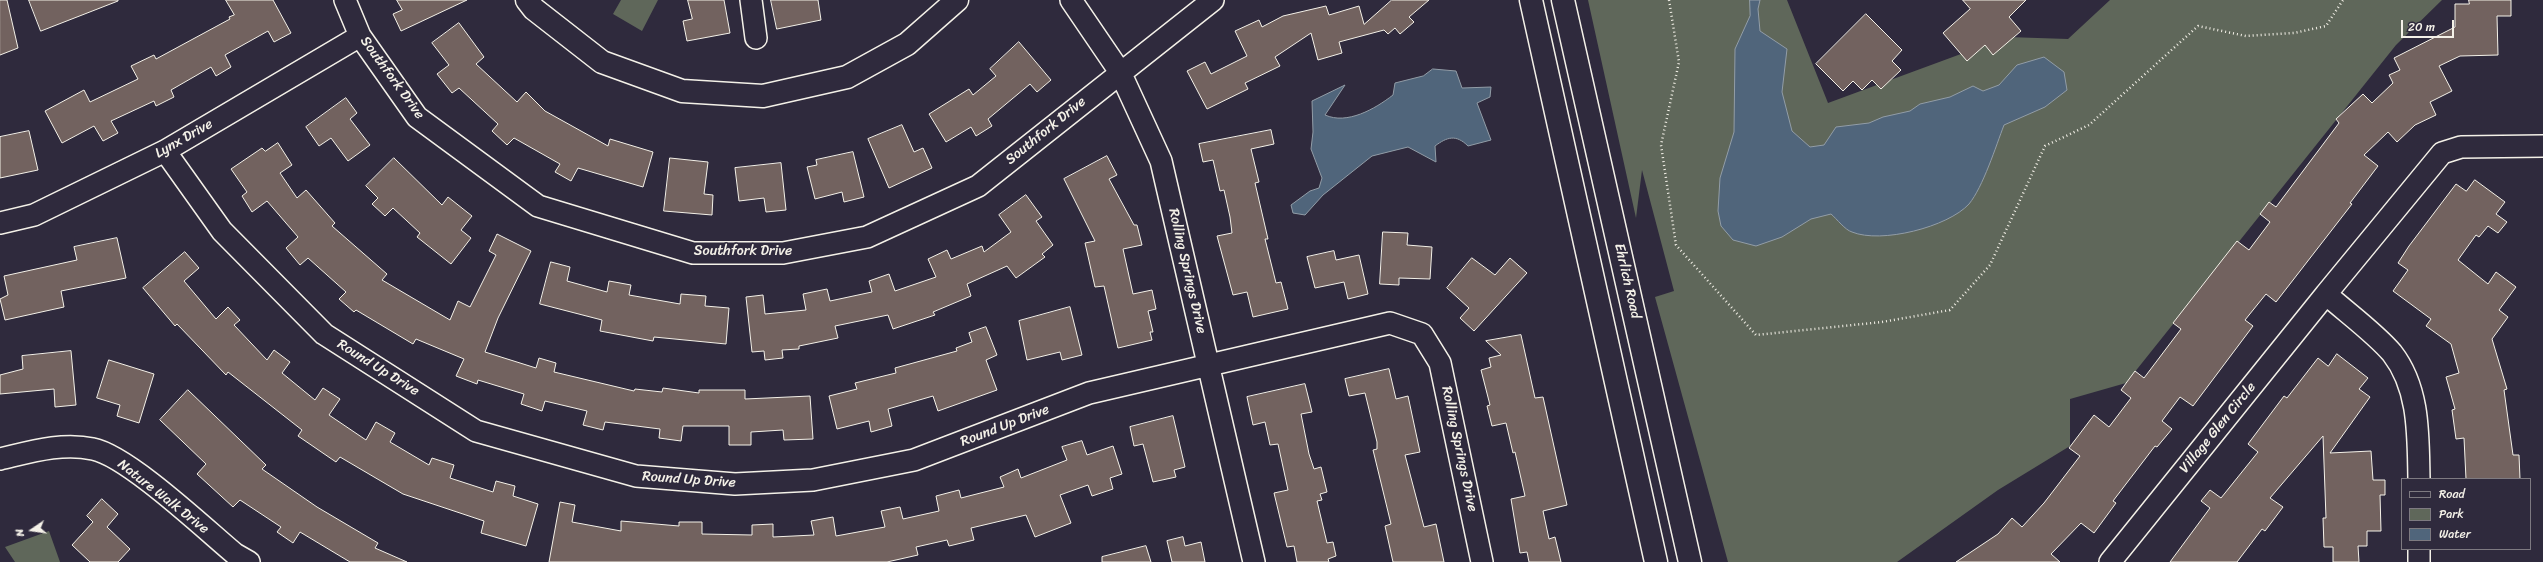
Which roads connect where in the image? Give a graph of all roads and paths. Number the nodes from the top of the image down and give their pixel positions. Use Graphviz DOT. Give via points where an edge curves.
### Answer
graph roads {
  1 [pos="345,0"];
  2 [pos="527,0"];
  3 [pos="750,0"];
  4 [pos="957,0"];
  5 [pos="1071,0"];
  6 [pos="1213,0"];
  7 [pos="1531,0"];
  8 [pos="1563,0"];
  9 [pos="1668,0"];
  10 [pos="2343,0"];
  11 [pos="360,36"];
  12 [pos="756,38"];
  13 [pos="1120,72"];
  14 [pos="2543,146"];
  15 [pos="165,151"];
  16 [pos="0,223"];
  17 [pos="2326,294"];
  18 [pos="1312,342"];
  19 [pos="1209,366"];
  20 [pos="0,459"];
  21 [pos="2419,478"];
  22 [pos="2419,550"];
  23 [pos="249,562"];
  24 [pos="1254,562"];
  25 [pos="1482,562"];
  26 [pos="1656,562"];
  27 [pos="1690,562"];
  28 [pos="2110,562"];
  29 [pos="2420,562"];
  1 -- 11 [label="street, Southfork Drive"];
  2 -- 4 [label="main road" via="534,9 602,62 682,91 763,96 847,77 906,44"];
  3 -- 12 [label="street"];
  5 -- 13 [label="street, Rolling Springs Drive"];
  6 -- 13 [label="street, Southfork Drive"];
  7 -- 26 [label="main road"];
  8 -- 27 [label="main road, Ehrlich Road"];
  9 -- 10 [label="path" via="1679,62 1661,145 1676,245 1756,335 1882,322 1950,310 1990,265 2045,146 2089,125 2198,26 2246,36 2294,33 2326,26"];
  11 -- 13 [label="street, Southfork Drive" via="417,117 538,206 693,253 783,254 867,237 978,186"];
  11 -- 15 [label="street, Lynx Drive"];
  13 -- 19 [label="street, Rolling Springs Drive" via="1161,161"];
  14 -- 17 [label="street, Village Glen Circle" via="2461,147 2442,153"];
  15 -- 16 [label="street, Lynx Drive" via="34,215"];
  15 -- 19 [label="street, Round Up Drive" via="222,231 324,334 476,431 636,476 735,484 813,480 914,460 1090,394"];
  17 -- 21 [label="street" via="2392,354 2409,386 2418,422"];
  17 -- 28 [label="street, Village Glen Circle"];
  18 -- 19 [label="street, Round Up Drive"];
  18 -- 25 [label="street, Rolling Springs Drive" via="1390,323 1422,334 1440,363"];
  19 -- 24 [label="street, Rolling Springs Drive"];
  20 -- 23 [label="street, Nature Walk Drive" via="50,447 94,449 127,465 235,554"];
  22 -- 29 [label="street"];
}
